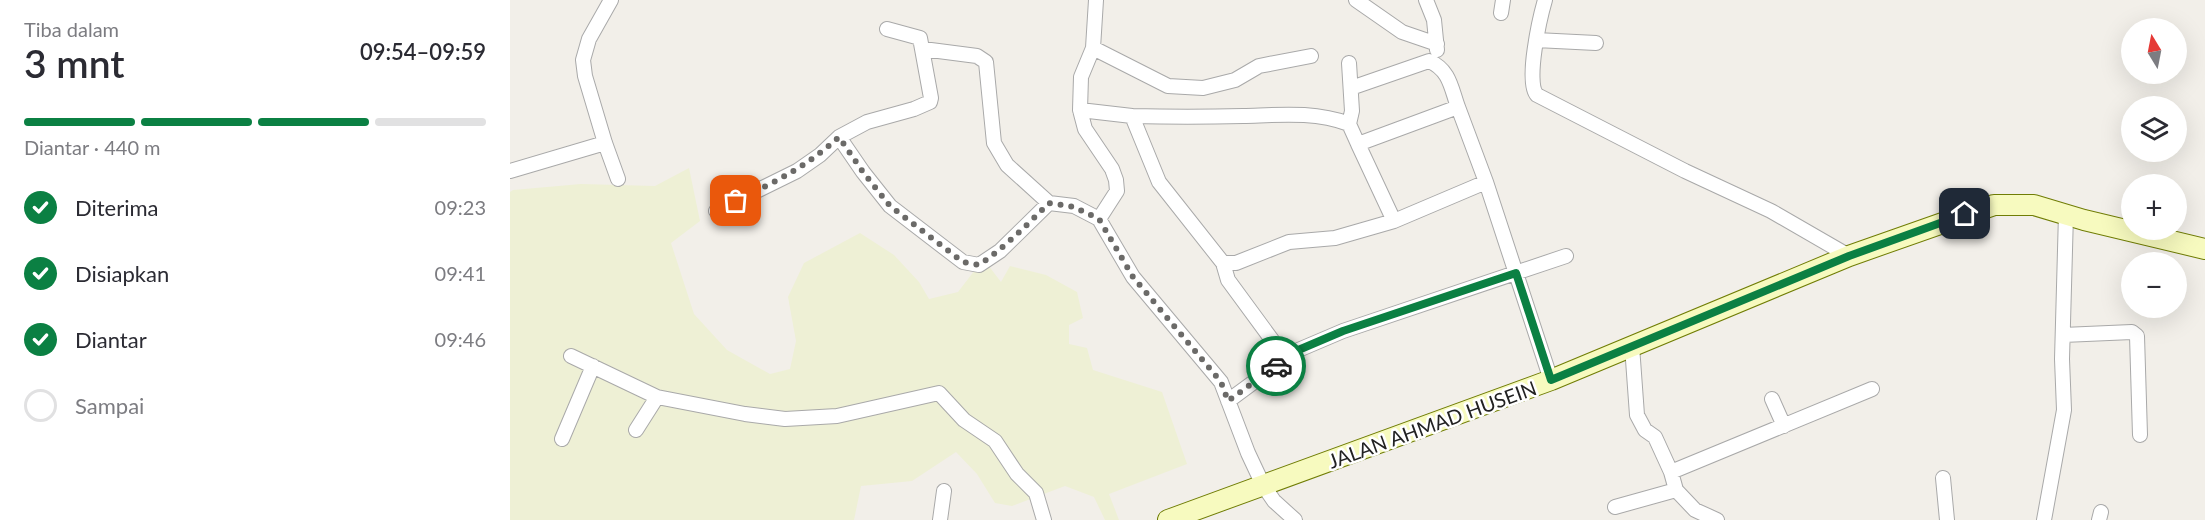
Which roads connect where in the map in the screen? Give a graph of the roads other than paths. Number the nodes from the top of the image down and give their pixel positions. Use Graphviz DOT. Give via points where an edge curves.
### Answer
graph roads {
  1 [pos="611,0"];
  2 [pos="1096,0"];
  3 [pos="1356,0"];
  4 [pos="1426,0"];
  5 [pos="1545,0"];
  6 [pos="887,29"];
  7 [pos="1536,40"];
  8 [pos="1596,43"];
  9 [pos="1437,44"];
  10 [pos="1093,48"];
  11 [pos="923,50"];
  12 [pos="1311,56"];
  13 [pos="1349,63"];
  14 [pos="1436,64"];
  15 [pos="1351,88"];
  16 [pos="1458,107"];
  17 [pos="1080,110"];
  18 [pos="1132,116"];
  19 [pos="1349,124"];
  20 [pos="839,137"];
  21 [pos="605,143"];
  22 [pos="1358,144"];
  23 [pos="510,171"];
  24 [pos="618,179"];
  25 [pos="1486,182"];
  26 [pos="1049,203"];
  27 [pos="716,211"];
  28 [pos="2066,214"];
  29 [pos="1099,219"];
  30 [pos="1394,220"];
  31 [pos="2205,249"];
  32 [pos="1566,256"];
  33 [pos="1849,256"];
  34 [pos="1223,263"];
  35 [pos="1516,273"];
  36 [pos="2063,335"];
  37 [pos="1632,346"];
  38 [pos="571,356"];
  39 [pos="1286,359"];
  40 [pos="593,366"];
  41 [pos="1551,380"];
  42 [pos="1872,389"];
  43 [pos="657,397"];
  44 [pos="1772,399"];
  45 [pos="1228,401"];
  46 [pos="1784,426"];
  47 [pos="636,430"];
  48 [pos="2140,435"];
  49 [pos="562,439"];
  50 [pos="1671,472"];
  51 [pos="1943,478"];
  52 [pos="1263,485"];
  53 [pos="1676,490"];
  54 [pos="944,491"];
  55 [pos="1615,507"];
  56 [pos="940,520"];
  57 [pos="1044,520"];
  58 [pos="1168,520"];
  59 [pos="1295,520"];
  60 [pos="1717,520"];
  61 [pos="1947,520"];
  62 [pos="2044,520"];
  1 -- 21 [label="street" via="589,39 583,60"];
  2 -- 10 [label="street"];
  3 -- 9 [label="street" via="1402,32"];
  4 -- 9 [label="street"];
  5 -- 7 [label="street"];
  6 -- 11 [label="street" via="919,37"];
  7 -- 8 [label="street"];
  7 -- 33 [label="street" via="1533,87 1537,95 1771,211"];
  9 -- 14 [label="street"];
  10 -- 12 [label="street" via="1168,86 1203,88 1234,80 1259,66"];
  10 -- 17 [label="street" via="1081,77"];
  11 -- 20 [label="street" via="930,102 867,122"];
  11 -- 26 [label="street" via="977,56 987,62 994,143 1007,165"];
  13 -- 15 [label="street"];
  14 -- 15 [label="street" via="1429,61"];
  14 -- 16 [label="street" via="1446,72"];
  15 -- 19 [label="street"];
  16 -- 22 [label="street"];
  16 -- 25 [label="street"];
  17 -- 18 [label="street"];
  17 -- 29 [label="street" via="1085,129 1116,180 1117,190"];
  18 -- 19 [label="street" via="1298,114 1329,117"];
  18 -- 34 [label="street" via="1159,182"];
  19 -- 22 [label="street"];
  20 -- 26 [label="street" via="890,206 963,262 979,265 1000,251"];
  20 -- 27 [label="street" via="797,171"];
  21 -- 23 [label="street"];
  21 -- 24 [label="street"];
  22 -- 30 [label="street"];
  25 -- 30 [label="street"];
  25 -- 35 [label="street"];
  26 -- 29 [label="street" via="1074,207"];
  28 -- 31 [label="main road, JALAN AHMAD HUSEIN"];
  28 -- 33 [label="main road, JALAN AHMAD HUSEIN" via="2034,205 1994,205"];
  28 -- 36 [label="street"];
  29 -- 45 [label="street" via="1133,277 1221,382"];
  30 -- 34 [label="street" via="1335,238 1289,242 1236,263"];
  32 -- 35 [label="street"];
  33 -- 37 [label="main road, JALAN AHMAD HUSEIN"];
  34 -- 39 [label="street" via="1228,280"];
  35 -- 39 [label="street" via="1343,331"];
  35 -- 41 [label="street"];
  36 -- 48 [label="street" via="2132,332 2137,336"];
  36 -- 62 [label="street" via="2064,410"];
  37 -- 41 [label="main road, JALAN AHMAD HUSEIN"];
  37 -- 50 [label="street" via="1637,416 1655,437"];
  38 -- 40 [label="street"];
  39 -- 45 [label="street"];
  40 -- 43 [label="street"];
  40 -- 49 [label="street"];
  41 -- 52 [label="main road, JALAN AHMAD HUSEIN"];
  42 -- 46 [label="street"];
  43 -- 47 [label="street"];
  43 -- 57 [label="street" via="785,419 837,416 939,393 964,420 995,441 1017,474 1036,493"];
  44 -- 46 [label="street"];
  45 -- 52 [label="street"];
  46 -- 50 [label="street"];
  50 -- 53 [label="street"];
  51 -- 61 [label="street"];
  52 -- 58 [label="main road, JALAN AHMAD HUSEIN"];
  52 -- 59 [label="street"];
  53 -- 55 [label="street"];
  53 -- 60 [label="street" via="1695,510"];
  54 -- 56 [label="street"];
}
